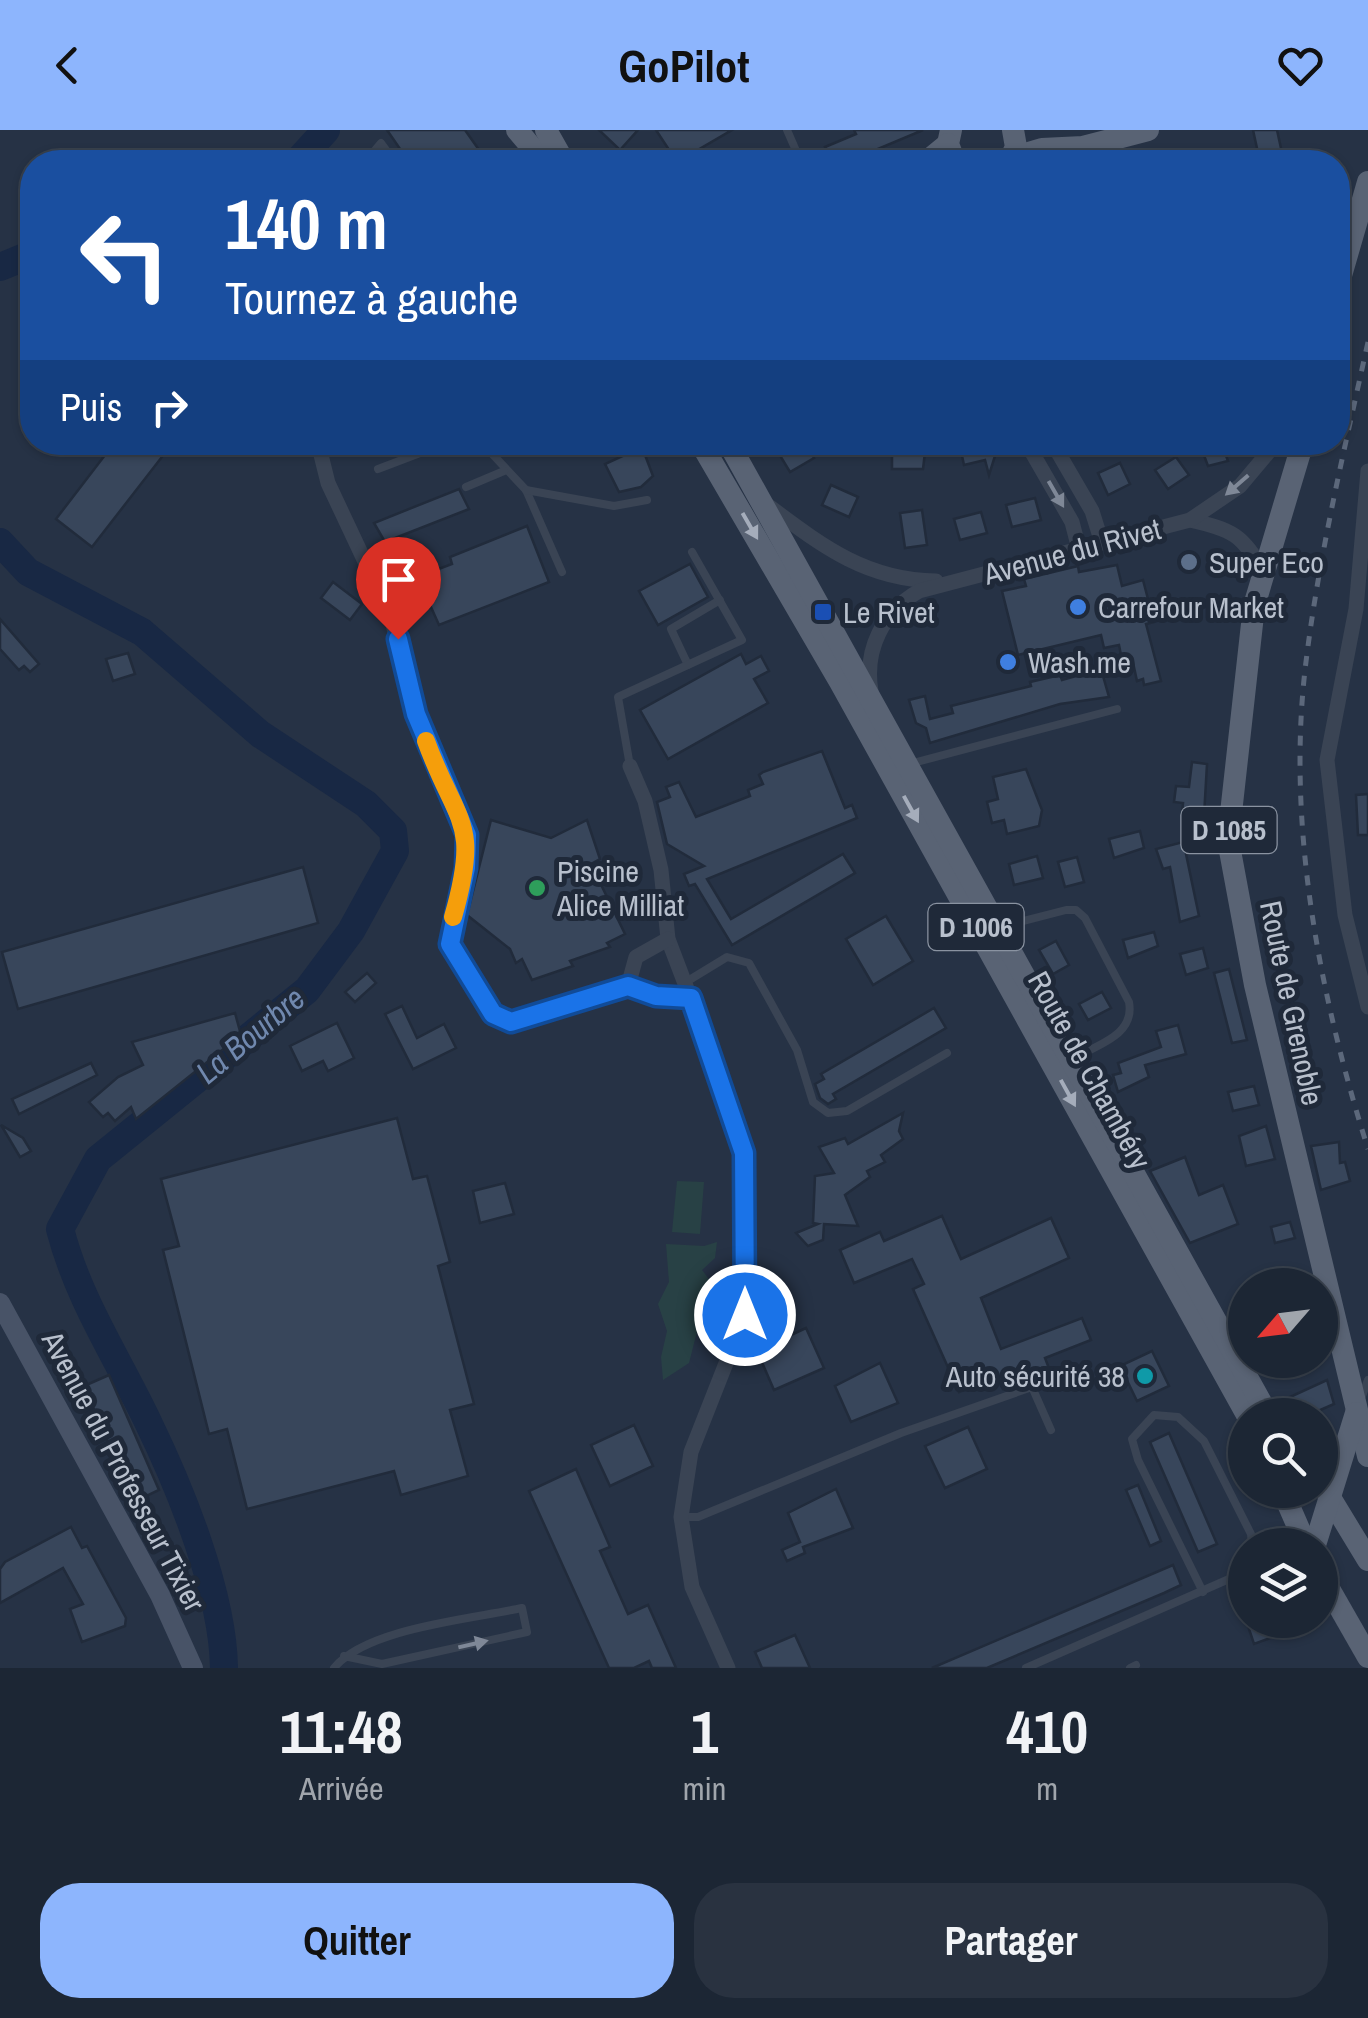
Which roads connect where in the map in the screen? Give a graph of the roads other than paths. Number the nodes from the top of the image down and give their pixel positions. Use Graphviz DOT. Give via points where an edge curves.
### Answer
graph roads {
  1 [pos="517,130"];
  2 [pos="1148,130"];
  3 [pos="534,150"];
  4 [pos="1042,150"];
  5 [pos="1368,182"];
  6 [pos="1350,244"];
  7 [pos="321,455"];
  8 [pos="415,455"];
  9 [pos="491,455"];
  10 [pos="708,455"];
  11 [pos="735,455"];
  12 [pos="1033,455"];
  13 [pos="1060,455"];
  14 [pos="1266,455"];
  15 [pos="1299,455"];
  16 [pos="378,469"];
  17 [pos="1368,471"];
  18 [pos="504,472"];
  19 [pos="466,487"];
  20 [pos="526,490"];
  21 [pos="758,498"];
  22 [pos="647,500"];
  23 [pos="1190,520"];
  24 [pos="1102,543"];
  25 [pos="1078,550"];
  26 [pos="692,552"];
  27 [pos="562,572"];
  28 [pos="1264,573"];
  29 [pos="955,582"];
  30 [pos="720,600"];
  31 [pos="688,665"];
  32 [pos="872,700"];
  33 [pos="1117,709"];
  34 [pos="909,764"];
  35 [pos="630,766"];
  36 [pos="999,927"];
  37 [pos="668,939"];
  38 [pos="628,986"];
  39 [pos="688,990"];
  40 [pos="1368,1006"];
  41 [pos="947,1053"];
  42 [pos="1072,1060"];
  43 [pos="0,1303"];
  44 [pos="1368,1380"];
  45 [pos="1238,1398"];
  46 [pos="1259,1398"];
  47 [pos="1357,1410"];
  48 [pos="1051,1430"];
  49 [pos="1338,1455"];
  50 [pos="1368,1456"];
  51 [pos="1336,1508"];
  52 [pos="681,1518"];
  53 [pos="1248,1528"];
  54 [pos="1368,1560"];
  55 [pos="1228,1580"];
  56 [pos="1203,1592"];
  57 [pos="1338,1605"];
  58 [pos="344,1656"];
  59 [pos="1368,1657"];
  60 [pos="192,1666"];
  61 [pos="334,1668"];
  62 [pos="344,1668"];
  63 [pos="728,1668"];
  64 [pos="1026,1668"];
  1 -- 3 [label="main road"];
  2 -- 4 [label="main road"];
  5 -- 6 [label="main road"];
  7 -- 38 [label="street" via="391,618 416,714 467,835 450,944 472,988 493,1014 511,1022"];
  8 -- 16 [label="lane"];
  9 -- 18 [label="lane"];
  10 -- 45 [label="main road, Route de Chambéry / D 1006, one-way"];
  11 -- 21 [label="main road, Route de Chambéry / D 1006"];
  12 -- 25 [label="street, one-way" via="1072,522"];
  13 -- 24 [label="street"];
  14 -- 23 [label="street, Avenue du Rivet, one-way" via="1240,486"];
  15 -- 28 [label="main road, Route de Grenoble / D 1085"];
  17 -- 40 [label="street" via="1356,609 1327,760 1345,914"];
  18 -- 19 [label="lane"];
  18 -- 20 [label="lane"];
  20 -- 22 [label="lane" via="614,506"];
  20 -- 27 [label="lane"];
  21 -- 29 [label="street, Avenue du Rivet" via="865,570 893,579"];
  21 -- 32 [label="main road, Route de Chambéry / D 1006"];
  23 -- 24 [label="street, Avenue du Rivet"];
  23 -- 28 [label="street, Avenue du Rivet" via="1231,530"];
  24 -- 25 [label="street, Avenue du Rivet"];
  25 -- 29 [label="street, Avenue du Rivet"];
  26 -- 30 [label="lane"];
  28 -- 47 [label="main road, Route de Grenoble / D 1085" via="1254,606 1228,840 1255,985"];
  29 -- 32 [label="street, Avenue du Rivet" via="919,592 889,614 871,655"];
  30 -- 31 [label="lane" via="671,628"];
  30 -- 31 [label="lane" via="742,640"];
  31 -- 35 [label="lane" via="618,697"];
  32 -- 34 [label="main road, Route de Chambéry / D 1006"];
  33 -- 34 [label="lane"];
  34 -- 36 [label="main road, Route de Chambéry / D 1006"];
  35 -- 37 [label="street" via="661,870"];
  36 -- 42 [label="main road, Route de Chambéry / D 1006"];
  36 -- 42 [label="lane" via="1066,910 1086,918 1132,1016 1124,1030"];
  37 -- 38 [label="street" via="636,956"];
  37 -- 39 [label="street"];
  38 -- 39 [label="street" via="656,996"];
  39 -- 41 [label="lane" via="727,958 749,962 797,1050 814,1102 828,1112 847,1112"];
  39 -- 52 [label="street" via="744,1153 748,1222 742,1333 691,1452"];
  42 -- 46 [label="main road, Route de Chambéry / D 1006"];
  43 -- 60 [label="main road, Avenue du Professeur Tixier"];
  44 -- 47 [label="lane"];
  47 -- 49 [label="main road"];
  47 -- 50 [label="main road, Route de Grenoble / D 1085"];
  48 -- 52 [label="lane" via="1032,1386 901,1432 698,1517"];
  51 -- 54 [label="main road"];
  52 -- 63 [label="street" via="692,1587"];
  53 -- 56 [label="lane" via="1204,1440 1178,1417 1154,1415 1132,1439"];
  55 -- 56 [label="lane"];
  56 -- 64 [label="lane"];
  57 -- 59 [label="main road"];
  58 -- 58 [label="lane, one-way" via="382,1664 527,1632 522,1608 371,1641"];
  58 -- 61 [label="lane"];
  58 -- 62 [label="lane"];
}
